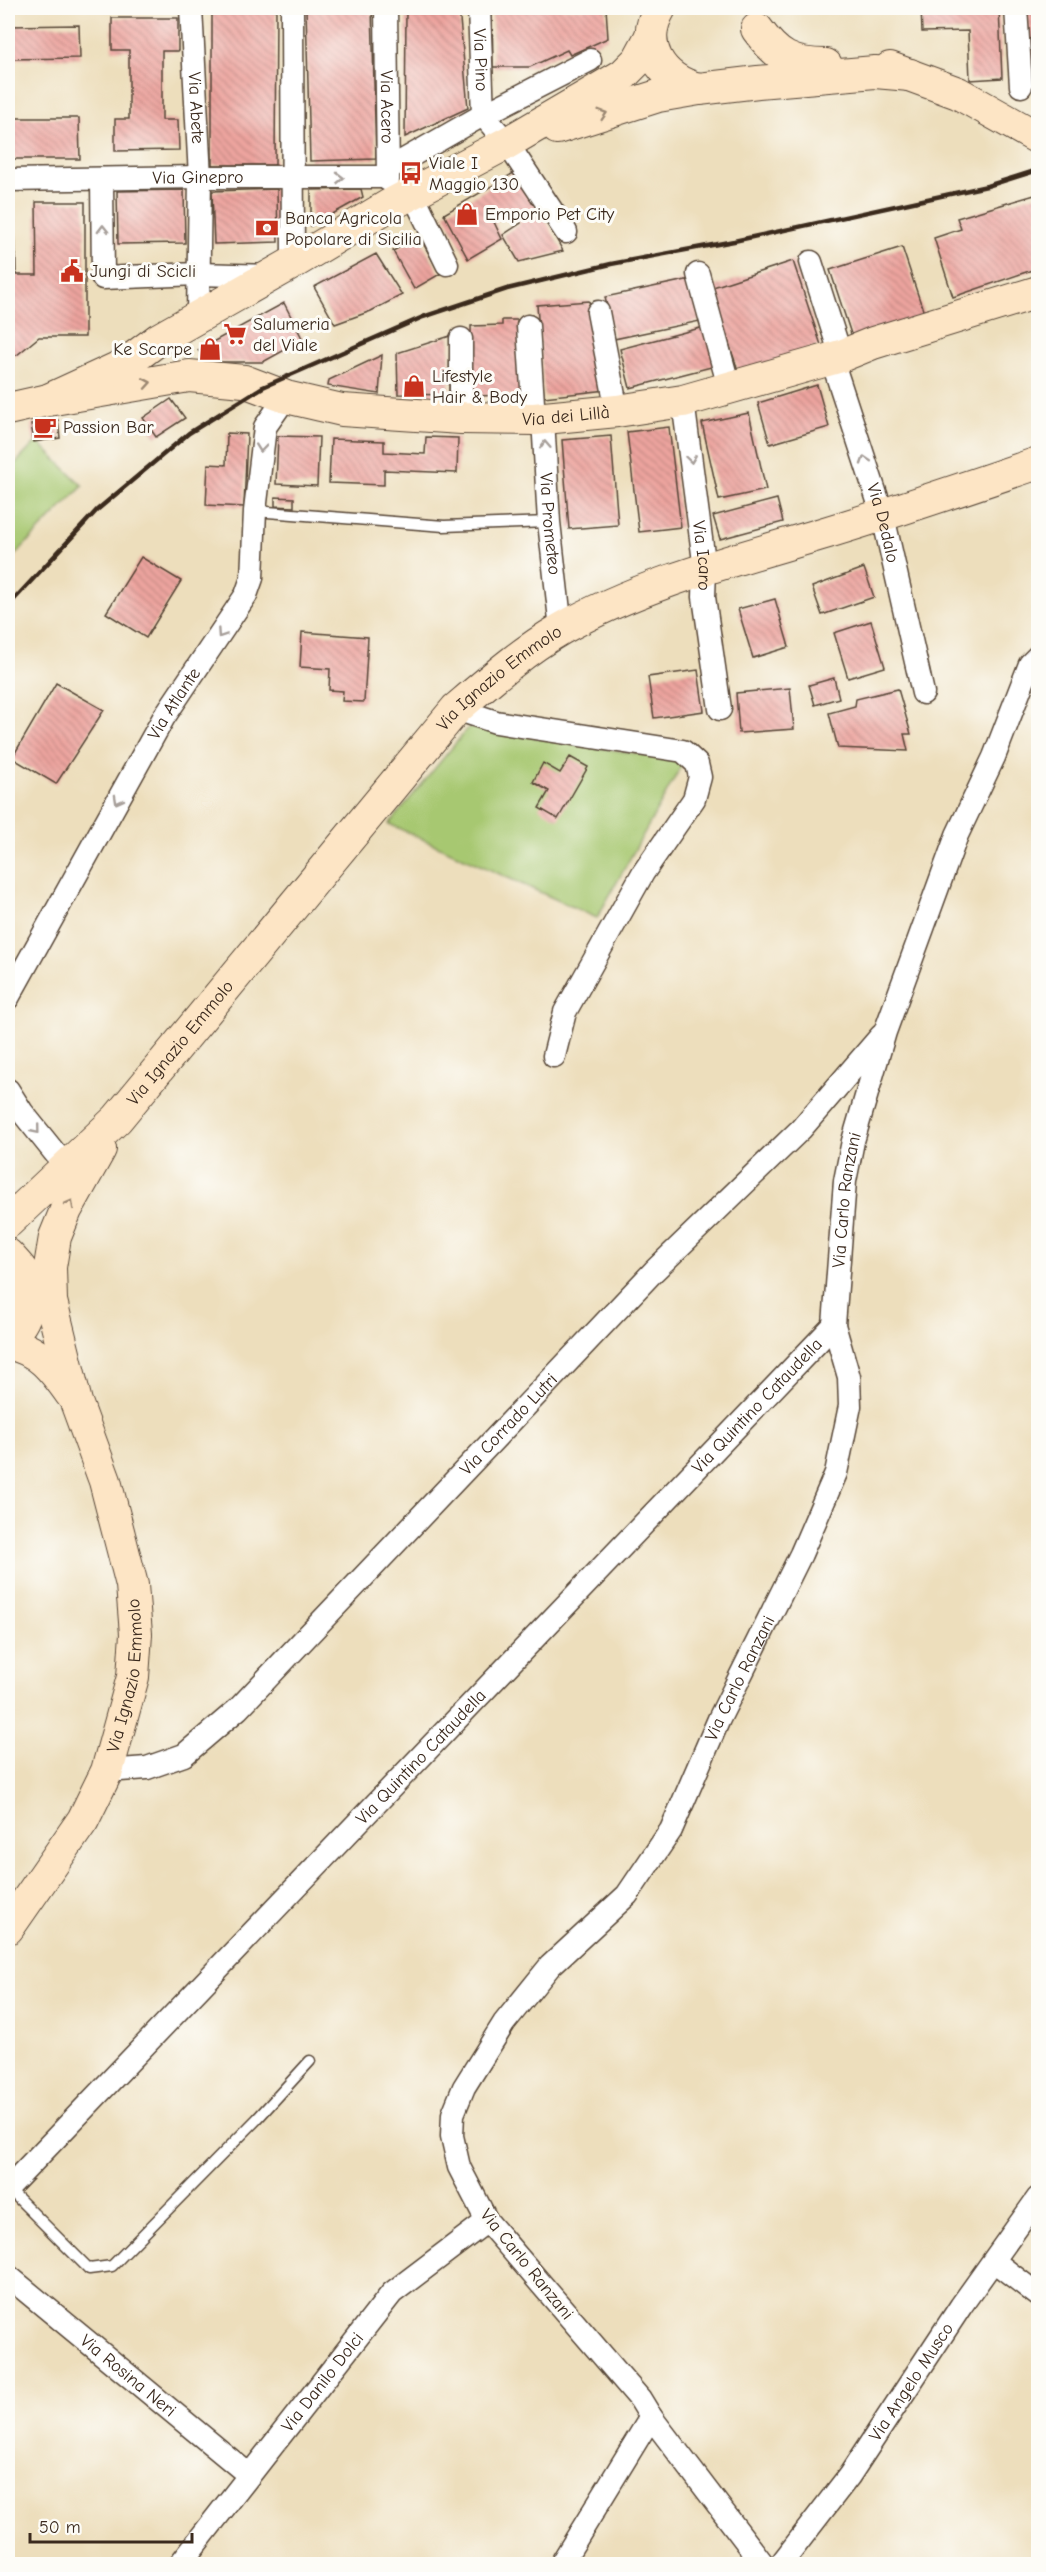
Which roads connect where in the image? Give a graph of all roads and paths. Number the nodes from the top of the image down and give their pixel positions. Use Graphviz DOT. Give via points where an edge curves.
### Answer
graph roads {
  1 [pos="191,8"];
  2 [pos="292,8"];
  3 [pos="386,8"];
  4 [pos="479,8"];
  5 [pos="1016,8"];
  6 [pos="757,17"];
  7 [pos="651,19"];
  8 [pos="590,60"];
  9 [pos="910,75"];
  10 [pos="1021,87"];
  11 [pos="711,88"];
  12 [pos="483,115"];
  13 [pos="1038,138"];
  14 [pos="507,143"];
  15 [pos="200,177"];
  16 [pos="291,178"];
  17 [pos="8,180"];
  18 [pos="102,180"];
  19 [pos="394,186"];
  20 [pos="567,232"];
  21 [pos="810,262"];
  22 [pos="447,264"];
  23 [pos="281,270"];
  24 [pos="198,274"];
  25 [pos="698,274"];
  26 [pos="1038,292"];
  27 [pos="598,312"];
  28 [pos="198,317"];
  29 [pos="528,326"];
  30 [pos="159,339"];
  31 [pos="462,339"];
  32 [pos="836,356"];
  33 [pos="189,375"];
  34 [pos="729,387"];
  35 [pos="8,391"];
  36 [pos="286,397"];
  37 [pos="48,400"];
  38 [pos="683,401"];
  39 [pos="8,409"];
  40 [pos="617,411"];
  41 [pos="461,418"];
  42 [pos="539,419"];
  43 [pos="1038,463"];
  44 [pos="255,511"];
  45 [pos="883,516"];
  46 [pos="549,522"];
  47 [pos="705,569"];
  48 [pos="561,629"];
  49 [pos="1038,656"];
  50 [pos="924,693"];
  51 [pos="456,709"];
  52 [pos="720,709"];
  53 [pos="8,999"];
  54 [pos="885,1032"];
  55 [pos="554,1056"];
  56 [pos="8,1090"];
  57 [pos="117,1119"];
  58 [pos="67,1168"];
  59 [pos="14,1213"];
  60 [pos="29,1280"];
  61 [pos="834,1325"];
  62 [pos="8,1336"];
  63 [pos="8,1344"];
  64 [pos="76,1402"];
  65 [pos="107,1771"];
  66 [pos="8,1928"];
  67 [pos="310,2061"];
  68 [pos="8,2188"];
  69 [pos="1038,2198"];
  70 [pos="487,2221"];
  71 [pos="995,2262"];
  72 [pos="8,2277"];
  73 [pos="1038,2295"];
  74 [pos="651,2417"];
  75 [pos="249,2475"];
  76 [pos="180,2565"];
  77 [pos="561,2565"];
  78 [pos="763,2565"];
  79 [pos="781,2565"];
  1 -- 15 [label="street, Via Abete"];
  2 -- 16 [label="street"];
  3 -- 19 [label="street, Via Acero"];
  4 -- 12 [label="street, Via Pino"];
  5 -- 10 [label="street"];
  6 -- 9 [label="street" via="770,47 798,63 877,65"];
  6 -- 11 [label="street" via="757,46 751,63 739,77"];
  7 -- 11 [label="street" via="653,51 660,65 684,85"];
  7 -- 14 [label="street" via="638,60 623,75"];
  8 -- 12 [label="street"];
  9 -- 11 [label="street" via="875,72"];
  9 -- 13 [label="street" via="958,93"];
  14 -- 11 [label="street, one-way" via="658,96"];
  12 -- 14 [label="street"];
  12 -- 19 [label="street"];
  14 -- 19 [label="street"];
  14 -- 20 [label="street"];
  15 -- 16 [label="street, Via Ginepro"];
  15 -- 18 [label="street, Via Ginepro"];
  15 -- 24 [label="street, Via Abete"];
  16 -- 19 [label="street, Via Ginepro, one-way"];
  16 -- 23 [label="street"];
  17 -- 18 [label="street, Via Ginepro"];
  24 -- 18 [label="street, one-way" via="104,278"];
  19 -- 22 [label="street"];
  19 -- 23 [label="street"];
  21 -- 32 [label="street, Via Dedalo"];
  23 -- 24 [label="street"];
  23 -- 28 [label="street"];
  24 -- 28 [label="street, Via Abete"];
  25 -- 34 [label="street"];
  26 -- 32 [label="street, Via dei Lillà"];
  27 -- 40 [label="street"];
  28 -- 30 [label="street"];
  29 -- 42 [label="street, Via Prometeo"];
  30 -- 33 [label="street" via="174,364"];
  30 -- 35 [label="street" via="40,385"];
  30 -- 37 [label="street" via="124,365"];
  31 -- 41 [label="street"];
  32 -- 34 [label="street, Via dei Lillà"];
  45 -- 32 [label="street, Via Dedalo, one-way"];
  33 -- 36 [label="street, Via dei Lillà" via="244,381"];
  37 -- 33 [label="street, Via dei Lillà, one-way"];
  34 -- 38 [label="street, Via dei Lillà"];
  36 -- 41 [label="street, Via dei Lillà" via="342,410"];
  36 -- 44 [label="street, Via Atlante, one-way" via="265,427"];
  37 -- 39 [label="street"];
  38 -- 40 [label="street, Via dei Lillà"];
  38 -- 47 [label="street, Via Icaro, one-way"];
  40 -- 42 [label="street, Via dei Lillà"];
  41 -- 42 [label="street, Via dei Lillà"];
  46 -- 42 [label="street, Via Prometeo, one-way"];
  43 -- 45 [label="street, Via Ignazio Emmolo"];
  44 -- 46 [label="lane" via="444,526"];
  44 -- 53 [label="street, Via Atlante, one-way" via="252,578 246,595 165,717"];
  45 -- 47 [label="street, Via Ignazio Emmolo"];
  45 -- 50 [label="street, Via Dedalo"];
  46 -- 48 [label="street, Via Prometeo"];
  47 -- 48 [label="street, Via Ignazio Emmolo" via="641,591"];
  47 -- 52 [label="street, Via Icaro" via="704,597"];
  48 -- 51 [label="street, Via Ignazio Emmolo" via="505,666"];
  49 -- 54 [label="street, Via Carlo Ranzani" via="1030,664 994,757 957,836"];
  51 -- 55 [label="street" via="496,722 683,751 697,764 700,777 694,799 643,873 565,1012"];
  51 -- 57 [label="street, Via Ignazio Emmolo"];
  54 -- 61 [label="street, Via Carlo Ranzani" via="845,1181"];
  54 -- 65 [label="street, Via Corrado Lutri" via="801,1129 654,1271 238,1709 184,1755 147,1768"];
  56 -- 58 [label="street, one-way"];
  57 -- 58 [label="street"];
  60 -- 57 [label="street, one-way" via="50,1267 55,1237 66,1210"];
  58 -- 59 [label="street"];
  60 -- 62 [label="street" via="24,1318"];
  60 -- 64 [label="street"];
  61 -- 68 [label="street, Via Quintino Cataudella"];
  61 -- 70 [label="street, Via Carlo Ranzani" via="849,1377 850,1406 836,1473 671,1830 627,1895 549,1966 504,2023 464,2087 453,2114 452,2136 459,2167"];
  63 -- 64 [label="street" via="36,1354 53,1369"];
  64 -- 65 [label="street, Via Ignazio Emmolo" via="105,1481 132,1585 136,1634 133,1677"];
  65 -- 66 [label="street, Via Ignazio Emmolo" via="83,1820"];
  67 -- 68 [label="lane" via="112,2266 89,2269"];
  69 -- 71 [label="street, Via Angelo Musco"];
  70 -- 74 [label="street, Via Carlo Ranzani" via="640,2399"];
  70 -- 75 [label="street, Via Danilo Dolci" via="392,2293"];
  71 -- 73 [label="street"];
  71 -- 79 [label="street, Via Angelo Musco" via="961,2306 849,2476"];
  72 -- 75 [label="street, Via Rosina Neri"];
  74 -- 77 [label="street"];
  74 -- 78 [label="street, Via Carlo Ranzani"];
  75 -- 76 [label="street, Via Danilo Dolci"];
}
